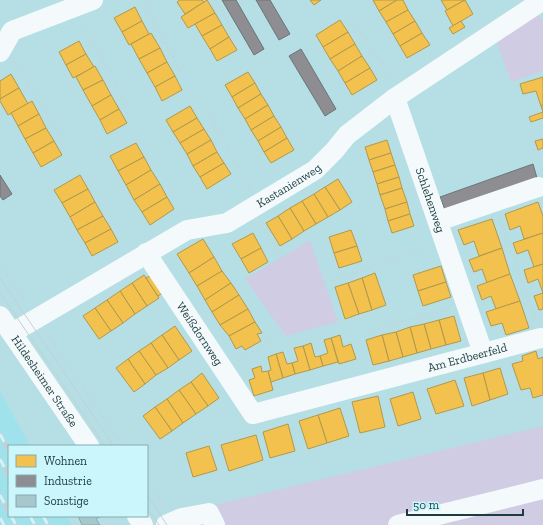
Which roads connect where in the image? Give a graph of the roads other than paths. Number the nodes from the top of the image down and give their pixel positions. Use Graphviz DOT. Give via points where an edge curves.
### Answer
graph roads {
  1 [pos="93,0"];
  2 [pos="542,3"];
  3 [pos="5,43"];
  4 [pos="398,95"];
  5 [pos="538,187"];
  6 [pos="438,221"];
  7 [pos="146,253"];
  8 [pos="0,316"];
  9 [pos="12,333"];
  10 [pos="541,338"];
  11 [pos="484,353"];
  12 [pos="253,414"];
  13 [pos="88,445"];
  14 [pos="543,488"];
  15 [pos="137,517"];
  16 [pos="170,523"];
  17 [pos="143,525"];
  18 [pos="214,525"];
  19 [pos="398,525"];
  1 -- 3 [label="street"];
  2 -- 4 [label="street, Kastanienweg"];
  4 -- 6 [label="street, Schlehenweg"];
  4 -- 7 [label="street, Kastanienweg" via="347,135 315,170 228,223 187,230"];
  5 -- 6 [label="street"];
  6 -- 11 [label="street, Schlehenweg"];
  7 -- 9 [label="street, Kastanienweg"];
  7 -- 12 [label="street, Weißdornweg"];
  8 -- 9 [label="street, Hildesheimer Straße"];
  9 -- 13 [label="street, Hildesheimer Straße"];
  10 -- 11 [label="street, Am Erdbeerfeld"];
  11 -- 12 [label="street, Am Erdbeerfeld"];
  14 -- 19 [label="street"];
  15 -- 17 [label="street"];
  16 -- 18 [label="street" via="209,513"];
}
